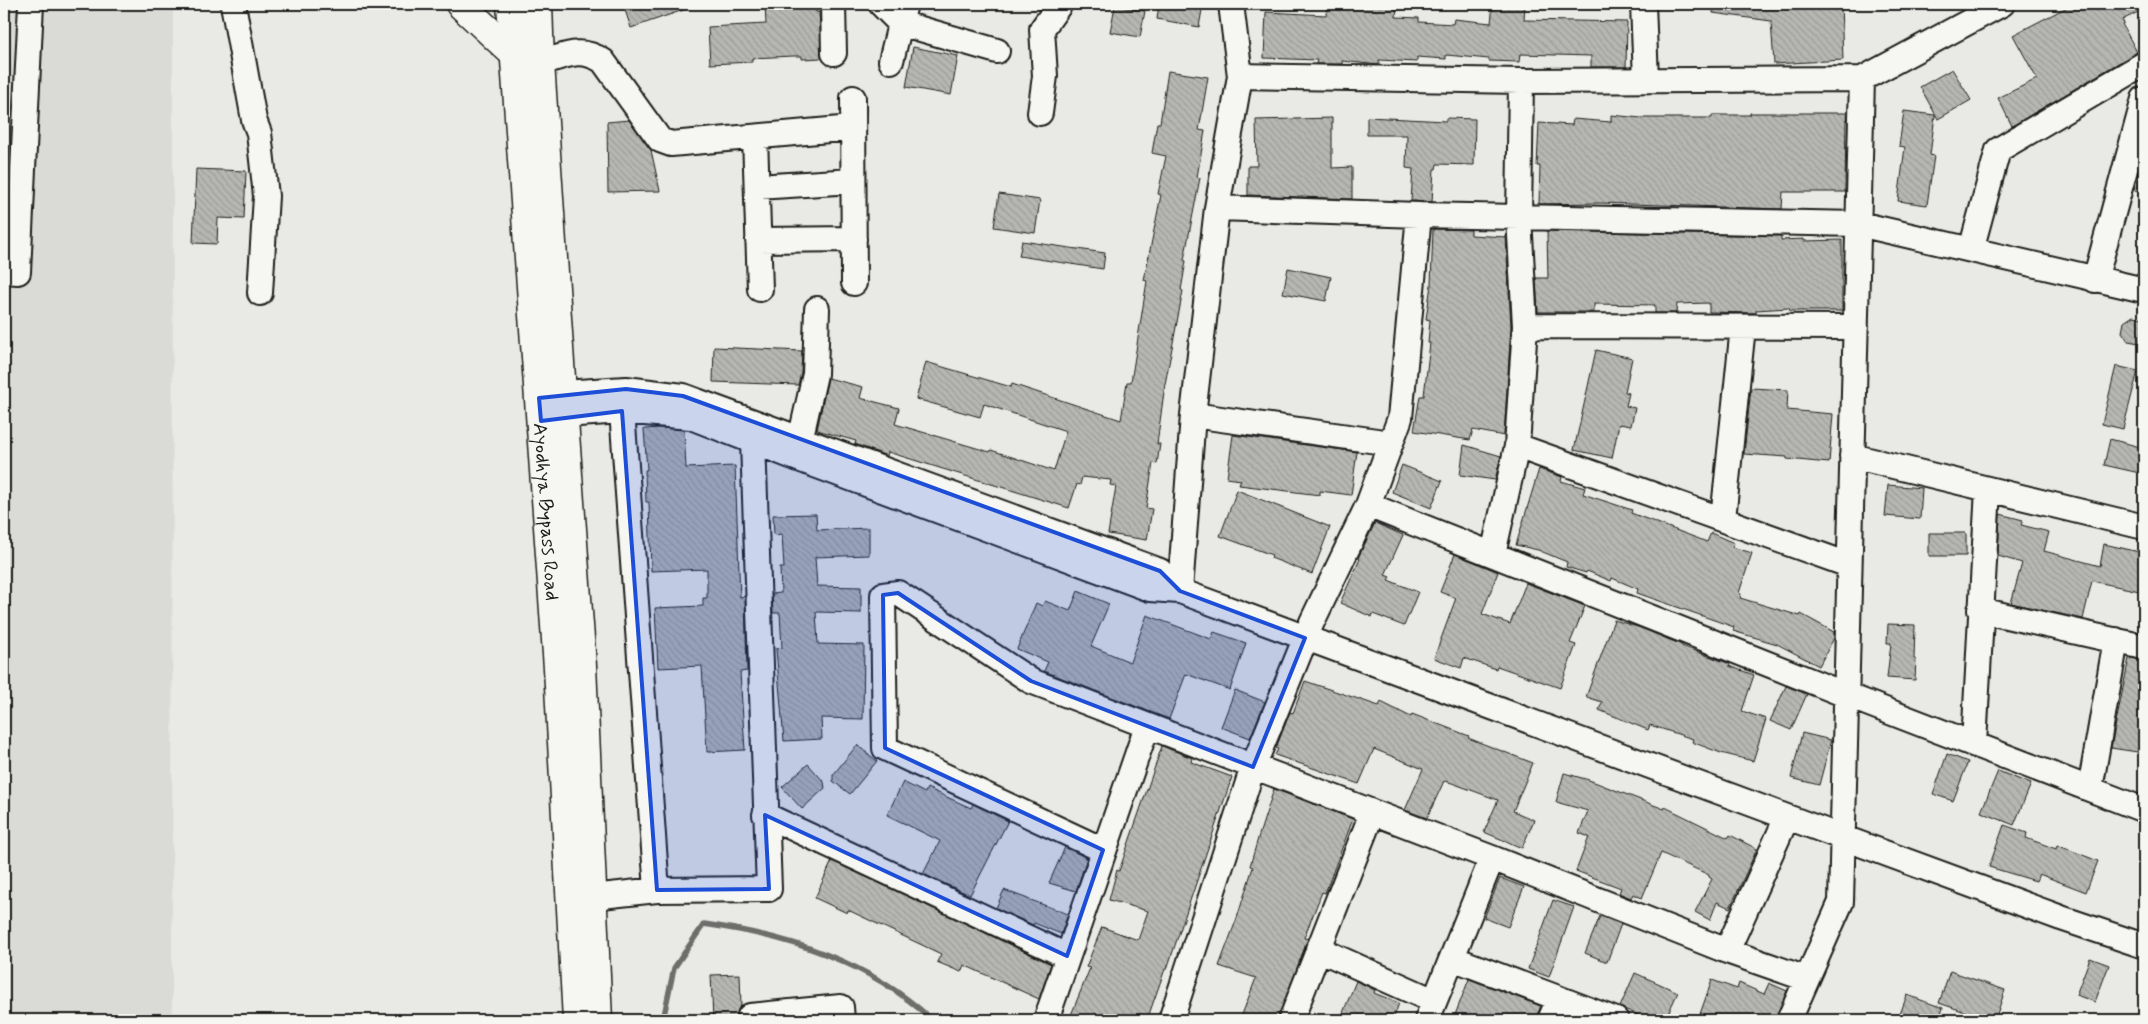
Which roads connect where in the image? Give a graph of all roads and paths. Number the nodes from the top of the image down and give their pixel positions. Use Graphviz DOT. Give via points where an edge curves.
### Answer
graph roads {
  1 [pos="31,4"];
  2 [pos="234,4"];
  3 [pos="460,4"];
  4 [pos="511,4"];
  5 [pos="538,4"];
  6 [pos="560,4"];
  7 [pos="833,4"];
  8 [pos="882,4"];
  9 [pos="1060,4"];
  10 [pos="1231,4"];
  11 [pos="1643,4"];
  12 [pos="2002,4"];
  13 [pos="902,14"];
  14 [pos="997,52"];
  15 [pos="834,53"];
  16 [pos="531,56"];
  17 [pos="891,61"];
  18 [pos="2144,64"];
  19 [pos="1240,76"];
  20 [pos="1862,79"];
  21 [pos="1521,80"];
  22 [pos="1646,80"];
  23 [pos="853,98"];
  24 [pos="2144,99"];
  25 [pos="1040,113"];
  26 [pos="852,128"];
  27 [pos="756,137"];
  28 [pos="853,181"];
  29 [pos="757,186"];
  30 [pos="1217,208"];
  31 [pos="1419,216"];
  32 [pos="1519,217"];
  33 [pos="1859,224"];
  34 [pos="854,239"];
  35 [pos="758,240"];
  36 [pos="1971,250"];
  37 [pos="4,271"];
  38 [pos="2095,280"];
  39 [pos="854,283"];
  40 [pos="760,289"];
  41 [pos="2144,290"];
  42 [pos="260,293"];
  43 [pos="818,309"];
  44 [pos="1525,326"];
  45 [pos="1743,327"];
  46 [pos="1856,327"];
  47 [pos="624,400"];
  48 [pos="551,407"];
  49 [pos="1193,415"];
  50 [pos="754,432"];
  51 [pos="1391,443"];
  52 [pos="1517,446"];
  53 [pos="798,449"];
  54 [pos="1852,456"];
  55 [pos="1988,489"];
  56 [pos="1368,505"];
  57 [pos="1722,519"];
  58 [pos="2144,527"];
  59 [pos="1493,554"];
  60 [pos="1849,565"];
  61 [pos="1180,591"];
  62 [pos="1980,610"];
  63 [pos="1305,638"];
  64 [pos="2116,640"];
  65 [pos="2144,647"];
  66 [pos="1846,695"];
  67 [pos="1147,726"];
  68 [pos="1974,744"];
  69 [pos="1253,767"];
  70 [pos="2090,789"];
  71 [pos="2144,810"];
  72 [pos="1372,813"];
  73 [pos="765,815"];
  74 [pos="1787,817"];
  75 [pos="1844,838"];
  76 [pos="1104,850"];
  77 [pos="1492,858"];
  78 [pos="656,890"];
  79 [pos="592,897"];
  80 [pos="2144,946"];
  81 [pos="1318,949"];
  82 [pos="1727,951"];
  83 [pos="1067,956"];
  84 [pos="1452,958"];
  85 [pos="1807,979"];
  86 [pos="1559,999"];
  87 [pos="1430,1011"];
  88 [pos="577,1020"];
  89 [pos="598,1020"];
  90 [pos="750,1020"];
  91 [pos="842,1020"];
  92 [pos="1046,1020"];
  93 [pos="1171,1020"];
  94 [pos="1291,1020"];
  95 [pos="1550,1020"];
  96 [pos="1616,1020"];
  97 [pos="1789,1020"];
  1 -- 37 [label="street" via="18,272"];
  2 -- 42 [label="street" via="259,133 266,196"];
  3 -- 16 [label="main road"];
  4 -- 16 [label="main road, Ayodhya Bypass Road"];
  5 -- 16 [label="main road, Ayodhya Bypass Road"];
  6 -- 16 [label="main road"];
  7 -- 15 [label="street"];
  8 -- 13 [label="street"];
  9 -- 25 [label="street" via="1042,29 1045,76"];
  10 -- 19 [label="street"];
  11 -- 22 [label="street"];
  12 -- 20 [label="street"];
  13 -- 14 [label="street"];
  13 -- 17 [label="street"];
  16 -- 27 [label="street" via="582,52 598,57 660,140 670,144"];
  16 -- 48 [label="main road, Ayodhya Bypass Road"];
  18 -- 36 [label="street" via="1998,150"];
  19 -- 21 [label="street"];
  19 -- 30 [label="street"];
  20 -- 22 [label="street"];
  20 -- 33 [label="street"];
  21 -- 22 [label="street"];
  21 -- 32 [label="street"];
  23 -- 26 [label="street"];
  24 -- 38 [label="street"];
  26 -- 27 [label="street"];
  26 -- 28 [label="street"];
  27 -- 29 [label="street"];
  28 -- 29 [label="street"];
  28 -- 34 [label="street"];
  29 -- 35 [label="street"];
  30 -- 31 [label="street"];
  30 -- 49 [label="street"];
  31 -- 32 [label="street"];
  31 -- 51 [label="street" via="1400,418"];
  32 -- 33 [label="street"];
  32 -- 44 [label="street"];
  33 -- 36 [label="street"];
  33 -- 46 [label="street"];
  34 -- 35 [label="street"];
  34 -- 39 [label="street"];
  35 -- 40 [label="street"];
  36 -- 38 [label="street"];
  38 -- 41 [label="street"];
  43 -- 53 [label="street" via="815,374"];
  44 -- 45 [label="street"];
  44 -- 52 [label="street"];
  45 -- 46 [label="street"];
  45 -- 57 [label="street"];
  46 -- 54 [label="street"];
  47 -- 48 [label="street"];
  47 -- 50 [label="street"];
  47 -- 78 [label="street"];
  48 -- 79 [label="main road, Ayodhya Bypass Road" via="582,666"];
  48 -- 88 [label="main road, Ayodhya Bypass Road" via="558,668"];
  49 -- 51 [label="street"];
  49 -- 61 [label="street"];
  50 -- 53 [label="street"];
  50 -- 73 [label="street"];
  51 -- 56 [label="street"];
  52 -- 57 [label="street"];
  52 -- 59 [label="street"];
  53 -- 61 [label="street" via="1150,589"];
  54 -- 55 [label="street"];
  54 -- 60 [label="street"];
  55 -- 58 [label="street"];
  55 -- 62 [label="street"];
  56 -- 59 [label="street"];
  56 -- 63 [label="street"];
  57 -- 60 [label="street"];
  59 -- 66 [label="street"];
  60 -- 66 [label="street"];
  61 -- 63 [label="street"];
  62 -- 64 [label="street"];
  62 -- 68 [label="street"];
  63 -- 69 [label="street"];
  63 -- 74 [label="street"];
  64 -- 65 [label="street"];
  64 -- 70 [label="street"];
  66 -- 68 [label="street"];
  66 -- 75 [label="street"];
  67 -- 69 [label="street"];
  67 -- 76 [label="street"];
  67 -- 76 [label="street" via="1031,682 898,593 883,595 885,748"];
  68 -- 70 [label="street"];
  69 -- 72 [label="street"];
  69 -- 93 [label="street"];
  70 -- 71 [label="street"];
  72 -- 77 [label="street"];
  72 -- 81 [label="street"];
  73 -- 78 [label="street" via="769,888"];
  73 -- 83 [label="street"];
  74 -- 75 [label="street"];
  74 -- 82 [label="street"];
  75 -- 80 [label="street"];
  75 -- 85 [label="street" via="1842,902"];
  76 -- 83 [label="street"];
  77 -- 82 [label="street"];
  77 -- 84 [label="street"];
  78 -- 79 [label="street"];
  79 -- 89 [label="main road, Ayodhya Bypass Road"];
  81 -- 87 [label="street"];
  81 -- 94 [label="street"];
  82 -- 85 [label="street"];
  83 -- 92 [label="street"];
  84 -- 86 [label="street"];
  84 -- 87 [label="street"];
  85 -- 97 [label="street"];
  86 -- 95 [label="street"];
  86 -- 96 [label="street"];
  90 -- 91 [label="street" via="750,1016 841,1007"];
}
